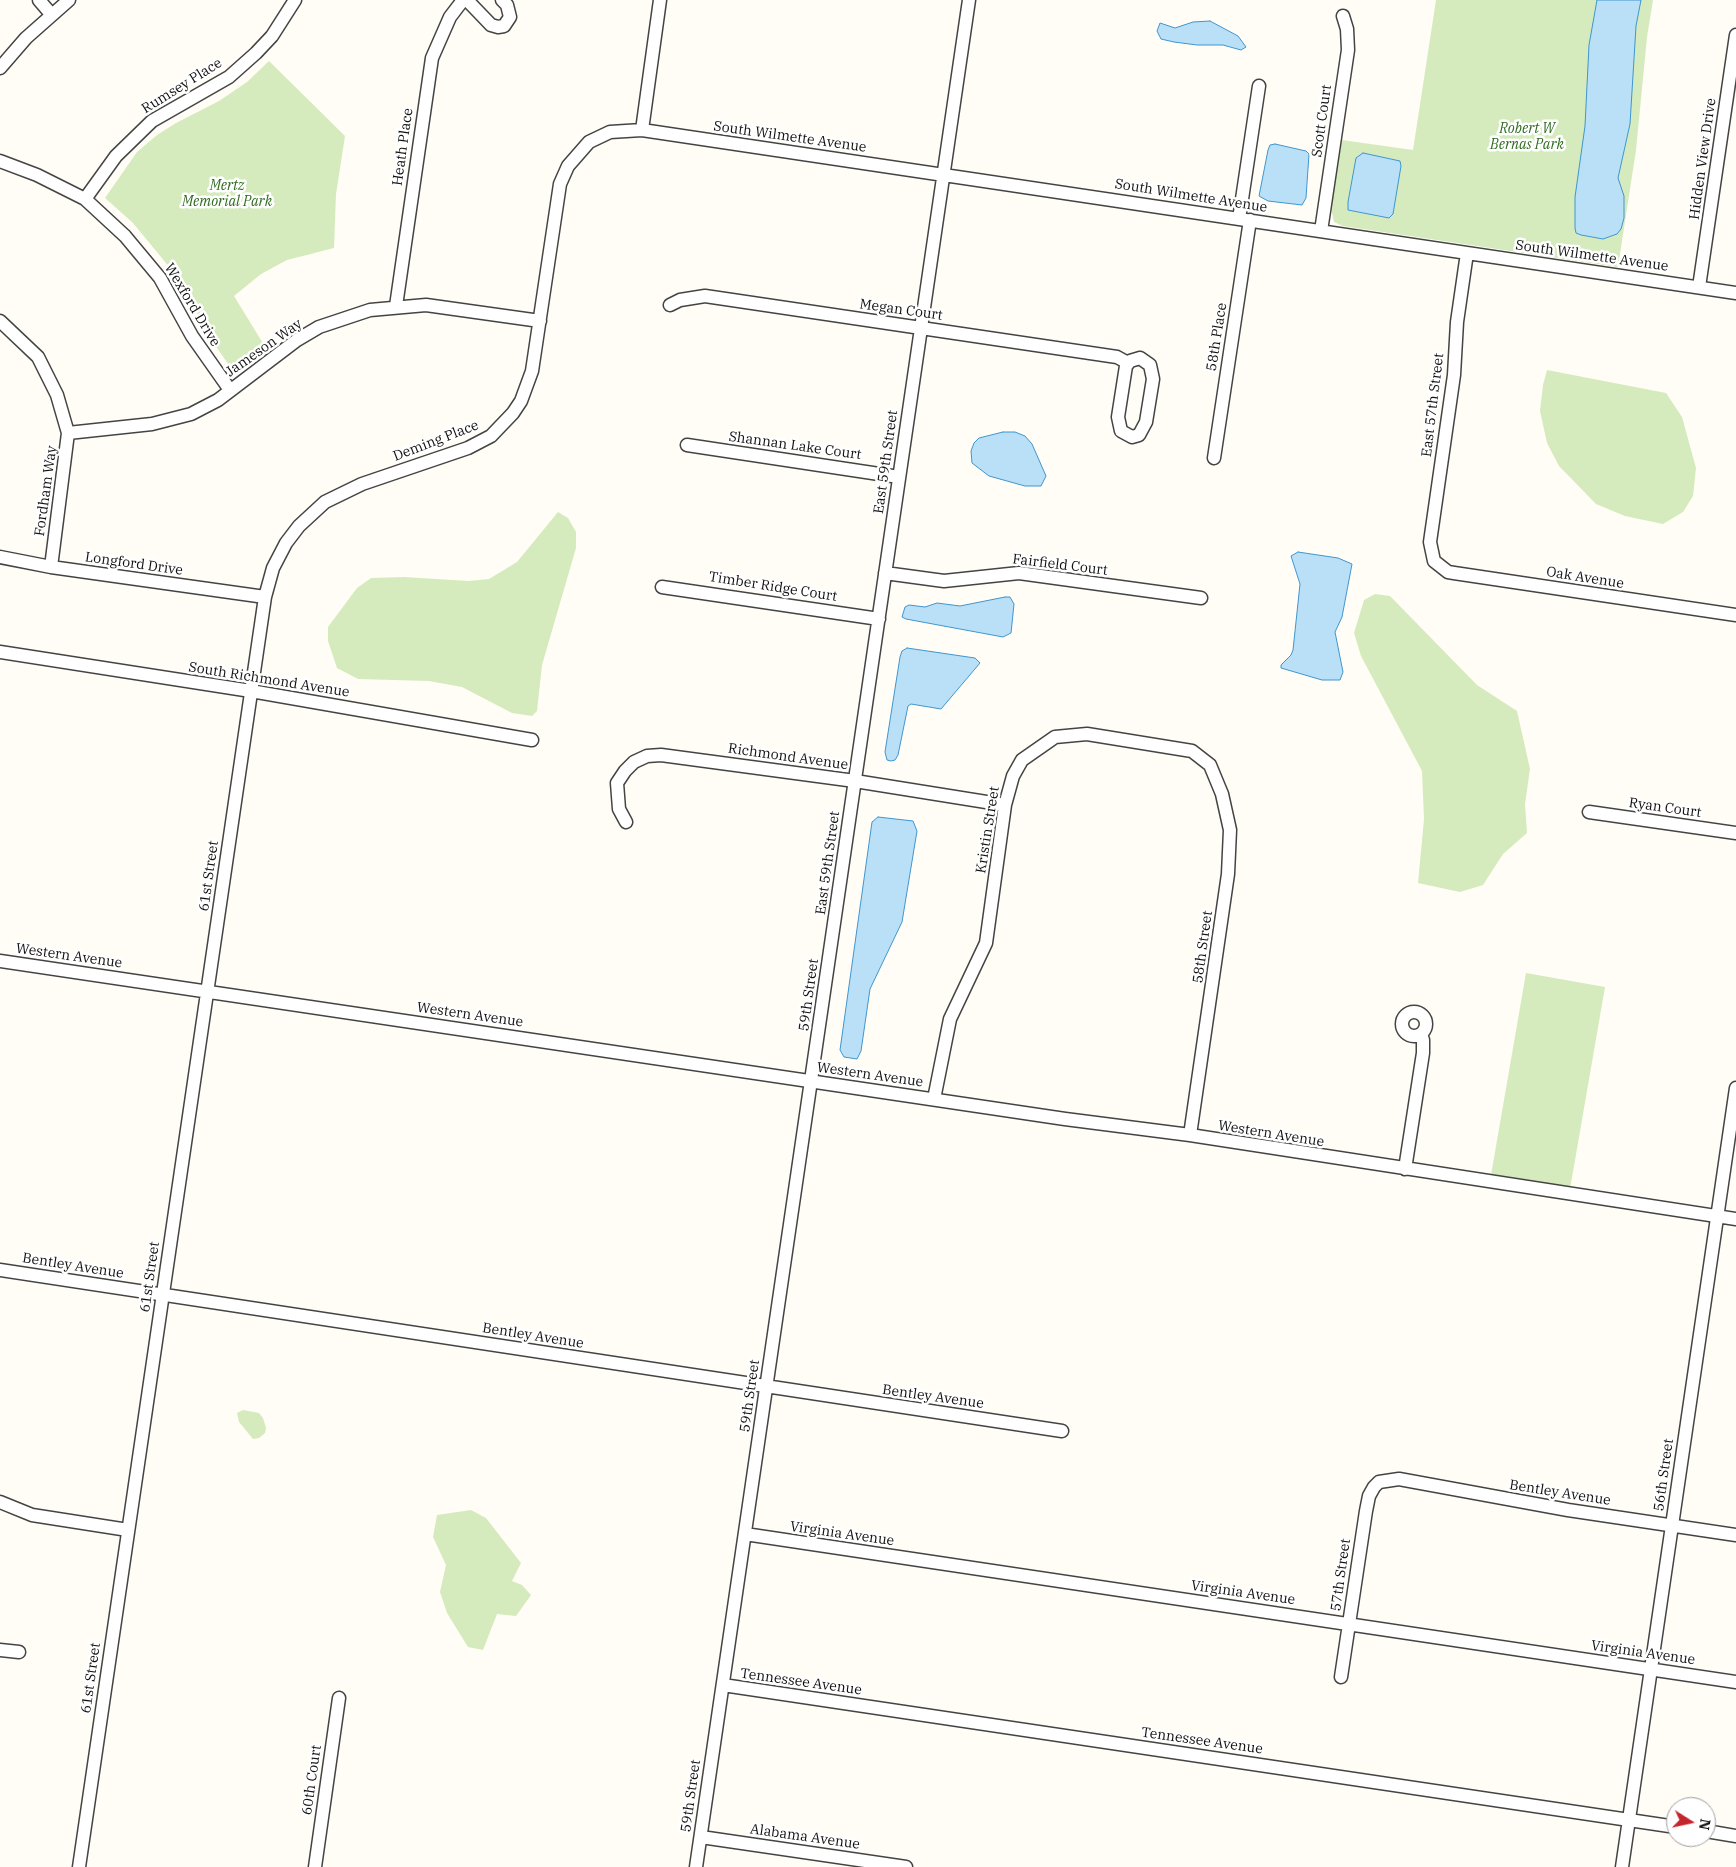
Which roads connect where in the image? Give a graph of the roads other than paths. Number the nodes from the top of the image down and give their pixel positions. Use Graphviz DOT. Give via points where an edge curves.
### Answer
graph roads {
  1 [pos="39,0"];
  2 [pos="69,0"];
  3 [pos="294,0"];
  4 [pos="463,0"];
  5 [pos="467,0"];
  6 [pos="502,0"];
  7 [pos="660,0"];
  8 [pos="969,0"];
  9 [pos="51,14"];
  10 [pos="1343,16"];
  11 [pos="1736,35"];
  12 [pos="0,68"];
  13 [pos="1259,86"];
  14 [pos="642,130"];
  15 [pos="0,161"];
  16 [pos="944,175"];
  17 [pos="85,199"];
  18 [pos="1244,220"];
  19 [pos="1321,231"];
  20 [pos="1467,253"];
  21 [pos="1699,287"];
  22 [pos="1736,293"];
  23 [pos="670,305"];
  24 [pos="396,306"];
  25 [pos="0,321"];
  26 [pos="540,322"];
  27 [pos="921,328"];
  28 [pos="1128,363"];
  29 [pos="230,390"];
  30 [pos="68,433"];
  31 [pos="687,446"];
  32 [pos="1214,458"];
  33 [pos="900,477"];
  34 [pos="0,557"];
  35 [pos="1434,561"];
  36 [pos="51,567"];
  37 [pos="885,573"];
  38 [pos="662,587"];
  39 [pos="264,597"];
  40 [pos="1201,598"];
  41 [pos="1736,616"];
  42 [pos="879,619"];
  43 [pos="0,652"];
  44 [pos="251,692"];
  45 [pos="532,740"];
  46 [pos="1210,765"];
  47 [pos="855,781"];
  48 [pos="1005,805"];
  49 [pos="1589,812"];
  50 [pos="626,822"];
  51 [pos="1736,833"];
  52 [pos="834,928"];
  53 [pos="0,961"];
  54 [pos="207,991"];
  55 [pos="1421,1034"];
  56 [pos="811,1081"];
  57 [pos="1736,1093"];
  58 [pos="934,1100"];
  59 [pos="1190,1135"];
  60 [pos="1405,1169"];
  61 [pos="1717,1216"];
  62 [pos="1736,1219"];
  63 [pos="0,1270"];
  64 [pos="163,1294"];
  65 [pos="766,1387"];
  66 [pos="1062,1430"];
  67 [pos="1379,1482"];
  68 [pos="0,1502"];
  69 [pos="1672,1526"];
  70 [pos="128,1530"];
  71 [pos="745,1534"];
  72 [pos="1736,1535"];
  73 [pos="1349,1624"];
  74 [pos="0,1650"];
  75 [pos="19,1652"];
  76 [pos="1651,1669"];
  77 [pos="1341,1677"];
  78 [pos="1736,1682"];
  79 [pos="723,1685"];
  80 [pos="339,1698"];
  81 [pos="1628,1820"];
  82 [pos="1666,1826"];
  83 [pos="1716,1833"];
  84 [pos="701,1836"];
  85 [pos="1736,1836"];
  86 [pos="79,1867"];
  87 [pos="315,1867"];
  88 [pos="696,1867"];
  89 [pos="906,1867"];
  90 [pos="1622,1867"];
  1 -- 9 [label="street"];
  2 -- 9 [label="street"];
  3 -- 17 [label="street, Rumsey Place" via="272,36 256,53 229,76 152,121 116,156"];
  4 -- 24 [label="street, Heath Place" via="450,17 432,58"];
  5 -- 6 [label="street" via="491,25 498,27 504,26 510,17"];
  7 -- 14 [label="street"];
  8 -- 16 [label="street, East 59th Street"];
  9 -- 12 [label="street"];
  10 -- 19 [label="street, Scott Court" via="1348,50"];
  11 -- 21 [label="street, Hidden View Drive"];
  13 -- 18 [label="street, 58th Place"];
  14 -- 16 [label="street, South Wilmette Avenue"];
  14 -- 26 [label="street, Deming Place" via="610,132 589,142 568,166 559,190"];
  15 -- 17 [label="street, Wexford Drive"];
  16 -- 18 [label="street, South Wilmette Avenue"];
  16 -- 27 [label="street, East 59th Street"];
  17 -- 29 [label="street, Wexford Drive" via="124,236 160,278 192,336"];
  18 -- 19 [label="street, South Wilmette Avenue"];
  18 -- 32 [label="street, 58th Place"];
  19 -- 20 [label="street, South Wilmette Avenue"];
  20 -- 21 [label="street, South Wilmette Avenue"];
  20 -- 35 [label="street, East 57th Street" via="1457,322 1454,375 1430,542"];
  21 -- 22 [label="street, South Wilmette Avenue"];
  23 -- 27 [label="street, Megan Court" via="705,296"];
  24 -- 26 [label="street, Jameson Way" via="426,305"];
  24 -- 29 [label="street, Jameson Way" via="355,314 320,327 297,340"];
  25 -- 30 [label="street, Fordham Way" via="38,357 57,395"];
  26 -- 39 [label="street, Deming Place" via="528,386 507,420 491,436 468,448 362,484 324,502 286,543 272,568"];
  27 -- 28 [label="street, Megan Court" via="1117,357"];
  27 -- 33 [label="street, East 59th Street"];
  28 -- 28 [label="street, Megan Court" via="1118,424 1125,435 1132,436 1139,435 1146,422 1153,371 1140,358"];
  29 -- 30 [label="street, Jameson Way" via="202,408 166,421"];
  30 -- 36 [label="street, Fordham Way"];
  31 -- 33 [label="street, Shannan Lake Court"];
  33 -- 37 [label="street, East 59th Street"];
  34 -- 36 [label="street, Longford Drive"];
  35 -- 41 [label="street, Oak Avenue" via="1454,573"];
  36 -- 39 [label="street, Longford Drive"];
  37 -- 40 [label="street, Fairfield Court" via="944,581 1019,573"];
  37 -- 42 [label="street, East 59th Street"];
  38 -- 42 [label="street, Timber Ridge Court"];
  39 -- 44 [label="street, Deming Place"];
  42 -- 47 [label="street, East 59th Street"];
  43 -- 44 [label="street, South Richmond Avenue"];
  44 -- 45 [label="street, South Richmond Avenue"];
  44 -- 54 [label="street, 61st Street"];
  46 -- 48 [label="street, Kristin Street" via="1201,756 1186,750 1087,734 1055,737 1022,760 1012,776"];
  46 -- 59 [label="street, 58th Street" via="1218,779 1228,816 1230,855"];
  47 -- 48 [label="street, Richmond Avenue"];
  47 -- 50 [label="street, Richmond Avenue" via="689,758 647,756 624,771 617,784 619,809"];
  47 -- 52 [label="street, East 59th Street"];
  48 -- 58 [label="street, Kristin Street" via="986,943 950,1019"];
  49 -- 51 [label="street, Ryan Court"];
  52 -- 56 [label="street, 59th Street"];
  53 -- 54 [label="street, Western Avenue"];
  54 -- 56 [label="street, Western Avenue"];
  54 -- 64 [label="street, 61st Street"];
  55 -- 60 [label="street" via="1423,1053"];
  56 -- 58 [label="street, Western Avenue"];
  56 -- 65 [label="street, 59th Street"];
  57 -- 61 [label="street, 56th Street"];
  58 -- 59 [label="street, Western Avenue"];
  59 -- 60 [label="street, Western Avenue"];
  60 -- 61 [label="street, Western Avenue"];
  61 -- 62 [label="street, Western Avenue"];
  61 -- 69 [label="street, 56th Street"];
  63 -- 64 [label="street, Bentley Avenue"];
  64 -- 65 [label="street, Bentley Avenue"];
  64 -- 70 [label="street, 61st Street"];
  65 -- 66 [label="street, Bentley Avenue"];
  65 -- 71 [label="street, 59th Street"];
  67 -- 69 [label="street, Bentley Avenue" via="1399,1480"];
  67 -- 73 [label="street, 57th Street" via="1366,1511"];
  68 -- 70 [label="street" via="32,1515"];
  69 -- 72 [label="street, Bentley Avenue"];
  69 -- 76 [label="street, 56th Street"];
  70 -- 86 [label="street, 61st Street"];
  71 -- 73 [label="street, Virginia Avenue"];
  71 -- 79 [label="street, 59th Street"];
  73 -- 76 [label="street, Virginia Avenue"];
  73 -- 77 [label="street, 57th Street"];
  74 -- 75 [label="street"];
  76 -- 78 [label="street, Virginia Avenue"];
  76 -- 81 [label="street, 56th Street"];
  79 -- 81 [label="street, Tennessee Avenue"];
  79 -- 84 [label="street, 59th Street"];
  80 -- 87 [label="street, 60th Court"];
  81 -- 82 [label="street, Tennessee Avenue"];
  81 -- 90 [label="street, 56th Street"];
  83 -- 85 [label="street"];
  84 -- 88 [label="street, 59th Street"];
  84 -- 89 [label="street, Alabama Avenue"];
}
